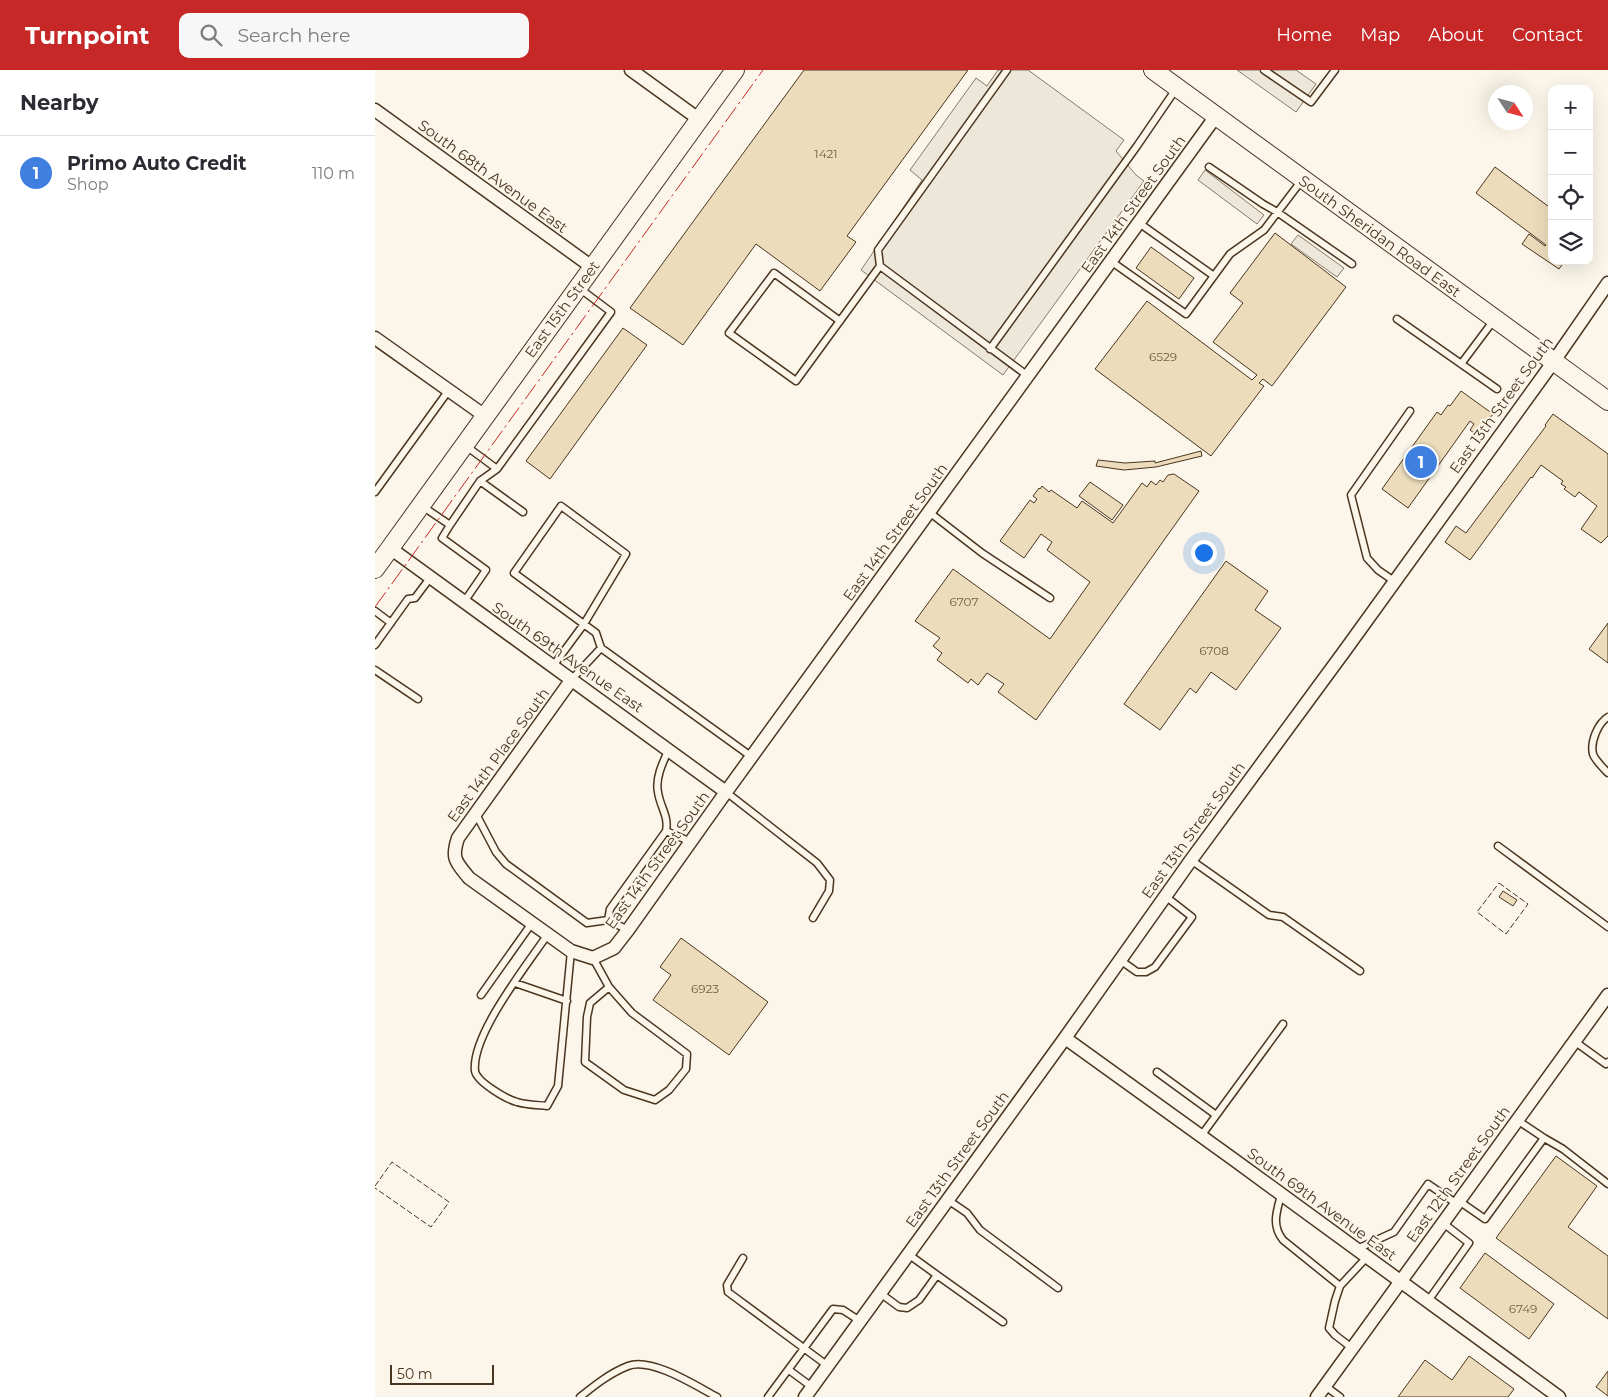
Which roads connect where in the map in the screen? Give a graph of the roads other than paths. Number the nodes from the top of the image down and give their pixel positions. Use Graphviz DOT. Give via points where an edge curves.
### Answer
graph roads {
  1 [pos="631,70"];
  2 [pos="735,70"];
  3 [pos="1007,70"];
  4 [pos="1153,70"];
  5 [pos="1264,70"];
  6 [pos="1335,70"];
  7 [pos="1177,88"];
  8 [pos="375,110"];
  9 [pos="1216,116"];
  10 [pos="700,120"];
  11 [pos="1209,167"];
  12 [pos="1302,179"];
  13 [pos="1277,212"];
  14 [pos="1139,223"];
  15 [pos="1112,262"];
  16 [pos="1353,264"];
  17 [pos="880,266"];
  18 [pos="592,268"];
  19 [pos="1214,276"];
  20 [pos="1608,283"];
  21 [pos="578,288"];
  22 [pos="1494,318"];
  23 [pos="1397,319"];
  24 [pos="840,320"];
  25 [pos="377,344"];
  26 [pos="990,349"];
  27 [pos="1554,361"];
  28 [pos="1461,364"];
  29 [pos="1028,376"];
  30 [pos="1497,389"];
  31 [pos="449,390"];
  32 [pos="1608,401"];
  33 [pos="1410,411"];
  34 [pos="485,416"];
  35 [pos="464,445"];
  36 [pos="497,469"];
  37 [pos="480,481"];
  38 [pos="375,492"];
  39 [pos="421,505"];
  40 [pos="523,512"];
  41 [pos="929,512"];
  42 [pos="450,525"];
  43 [pos="390,548"];
  44 [pos="375,569"];
  45 [pos="430,578"];
  46 [pos="1394,581"];
  47 [pos="1051,598"];
  48 [pos="464,603"];
  49 [pos="375,611"];
  50 [pos="391,622"];
  51 [pos="584,624"];
  52 [pos="375,644"];
  53 [pos="601,648"];
  54 [pos="553,666"];
  55 [pos="375,670"];
  56 [pos="572,679"];
  57 [pos="418,699"];
  58 [pos="1608,717"];
  59 [pos="669,749"];
  60 [pos="752,757"];
  61 [pos="1608,773"];
  62 [pos="726,792"];
  63 [pos="476,814"];
  64 [pos="666,831"];
  65 [pos="691,842"];
  66 [pos="1498,846"];
  67 [pos="1191,860"];
  68 [pos="1165,896"];
  69 [pos="813,918"];
  70 [pos="608,920"];
  71 [pos="532,923"];
  72 [pos="1608,927"];
  73 [pos="628,930"];
  74 [pos="548,934"];
  75 [pos="571,951"];
  76 [pos="593,958"];
  77 [pos="1120,960"];
  78 [pos="1360,971"];
  79 [pos="515,983"];
  80 [pos="609,987"];
  81 [pos="481,995"];
  82 [pos="1608,995"];
  83 [pos="567,1001"];
  84 [pos="1283,1024"];
  85 [pos="1065,1038"];
  86 [pos="1574,1041"];
  87 [pos="1607,1064"];
  88 [pos="1157,1072"];
  89 [pos="1216,1115"];
  90 [pos="1517,1120"];
  91 [pos="1201,1136"];
  92 [pos="1544,1138"];
  93 [pos="1608,1184"];
  94 [pos="1281,1194"];
  95 [pos="947,1200"];
  96 [pos="1458,1202"];
  97 [pos="1443,1223"];
  98 [pos="1356,1249"];
  99 [pos="909,1254"];
  100 [pos="1367,1257"];
  101 [pos="743,1258"];
  102 [pos="937,1275"];
  103 [pos="1401,1282"];
  104 [pos="1340,1286"];
  105 [pos="1058,1288"];
  106 [pos="880,1293"];
  107 [pos="1428,1302"];
  108 [pos="860,1321"];
  109 [pos="1003,1322"];
  110 [pos="1352,1348"];
  111 [pos="804,1349"];
  112 [pos="828,1366"];
  113 [pos="789,1370"];
  114 [pos="1325,1386"];
  115 [pos="809,1392"];
  116 [pos="580,1397"];
  117 [pos="717,1397"];
  118 [pos="769,1397"];
  119 [pos="1317,1397"];
  120 [pos="1340,1397"];
  121 [pos="1559,1397"];
  1 -- 10 [label="street"];
  2 -- 10 [label="main road, East 15th Street"];
  3 -- 17 [label="lane" via="878,250"];
  4 -- 7 [label="main road, South Sheridan Road East"];
  5 -- 6 [label="lane" via="1311,102"];
  7 -- 9 [label="main road, South Sheridan Road East"];
  7 -- 26 [label="lane"];
  8 -- 18 [label="street, South 68th Avenue East"];
  9 -- 12 [label="main road, South Sheridan Road East"];
  9 -- 14 [label="street, East 14th Street South"];
  10 -- 18 [label="main road, East 15th Street"];
  11 -- 13 [label="lane"];
  12 -- 13 [label="lane"];
  12 -- 22 [label="main road, South Sheridan Road East"];
  13 -- 16 [label="lane"];
  13 -- 19 [label="lane" via="1263,230 1230,254"];
  14 -- 15 [label="street, East 14th Street South"];
  14 -- 19 [label="lane"];
  15 -- 19 [label="lane" via="1186,314"];
  15 -- 29 [label="street, East 14th Street South"];
  17 -- 24 [label="lane"];
  17 -- 26 [label="lane"];
  18 -- 21 [label="main road, East 15th Street"];
  20 -- 27 [label="street, East 13th Street South"];
  21 -- 34 [label="main road, East 15th Street"];
  21 -- 36 [label="lane" via="611,312"];
  22 -- 27 [label="main road, South Sheridan Road East"];
  22 -- 28 [label="lane"];
  23 -- 28 [label="lane"];
  24 -- 24 [label="lane" via="796,381 729,333 774,273"];
  25 -- 31 [label="street"];
  26 -- 29 [label="lane"];
  27 -- 32 [label="main road, South Sheridan Road East"];
  27 -- 46 [label="street, East 13th Street South"];
  28 -- 30 [label="lane"];
  29 -- 41 [label="street, East 14th Street South"];
  31 -- 34 [label="street"];
  31 -- 38 [label="lane"];
  33 -- 46 [label="lane" via="1351,495 1367,558"];
  34 -- 35 [label="main road, East 15th Street"];
  35 -- 36 [label="lane"];
  35 -- 39 [label="main road, East 15th Street"];
  36 -- 37 [label="lane"];
  37 -- 40 [label="lane"];
  37 -- 42 [label="lane"];
  39 -- 42 [label="lane"];
  39 -- 43 [label="main road, East 15th Street"];
  41 -- 47 [label="lane" via="982,553"];
  41 -- 60 [label="street, East 14th Street South"];
  42 -- 48 [label="lane" via="442,538 486,570"];
  43 -- 44 [label="main road, East 15th Street"];
  43 -- 45 [label="street, South 69th Avenue East"];
  45 -- 48 [label="street, South 69th Avenue East"];
  45 -- 50 [label="lane"];
  46 -- 67 [label="street, East 13th Street South"];
  48 -- 54 [label="street, South 69th Avenue East"];
  49 -- 50 [label="lane"];
  50 -- 52 [label="lane"];
  51 -- 51 [label="lane" via="626,554 561,506 514,573"];
  51 -- 53 [label="lane" via="597,632"];
  51 -- 54 [label="lane"];
  53 -- 56 [label="lane"];
  53 -- 60 [label="lane"];
  54 -- 56 [label="street, South 69th Avenue East"];
  55 -- 57 [label="lane"];
  56 -- 59 [label="street, South 69th Avenue East"];
  56 -- 63 [label="street, East 14th Place South"];
  58 -- 61 [label="lane" via="1593,741 1593,754"];
  59 -- 62 [label="street, South 69th Avenue East"];
  59 -- 64 [label="lane" via="661,767 658,792 668,822"];
  60 -- 62 [label="street, East 14th Street South"];
  62 -- 65 [label="street, East 14th Street South"];
  62 -- 69 [label="lane" via="817,863 830,880 829,891"];
  63 -- 70 [label="lane" via="506,864 587,923"];
  63 -- 71 [label="street, East 14th Place South" via="458,838 453,852 456,861 469,878"];
  64 -- 65 [label="lane"];
  64 -- 70 [label="lane" via="610,909"];
  65 -- 73 [label="street, East 14th Street South"];
  66 -- 72 [label="lane"];
  67 -- 68 [label="street, East 13th Street South"];
  67 -- 78 [label="lane" via="1269,915 1283,917"];
  68 -- 77 [label="street, East 13th Street South"];
  68 -- 77 [label="lane" via="1192,916 1155,967 1137,972"];
  70 -- 73 [label="lane"];
  71 -- 74 [label="street"];
  71 -- 81 [label="lane"];
  73 -- 76 [label="street, East 14th Street South" via="614,948"];
  74 -- 75 [label="street"];
  74 -- 79 [label="lane"];
  75 -- 76 [label="street"];
  75 -- 83 [label="lane"];
  76 -- 80 [label="lane"];
  77 -- 85 [label="street, East 13th Street South"];
  79 -- 83 [label="lane"];
  79 -- 83 [label="lane" via="477,1049 475,1072 492,1089 516,1102 547,1106 558,1086"];
  80 -- 80 [label="lane" via="632,1013 687,1054 686,1069 669,1090 655,1100 624,1090 585,1062 587,1017 591,1003"];
  82 -- 86 [label="street, East 12th Street South"];
  84 -- 89 [label="lane"];
  85 -- 91 [label="street, South 69th Avenue East"];
  85 -- 95 [label="street, East 13th Street South"];
  86 -- 87 [label="lane"];
  86 -- 90 [label="street, East 12th Street South"];
  88 -- 89 [label="lane"];
  89 -- 91 [label="lane"];
  90 -- 92 [label="lane"];
  90 -- 96 [label="street, East 12th Street South"];
  91 -- 94 [label="street, South 69th Avenue East"];
  92 -- 93 [label="lane"];
  92 -- 96 [label="lane" via="1485,1219"];
  94 -- 98 [label="street, South 69th Avenue East"];
  94 -- 104 [label="lane" via="1276,1216 1278,1232 1283,1240"];
  95 -- 99 [label="street, East 13th Street South"];
  95 -- 105 [label="lane"];
  96 -- 97 [label="street, East 12th Street South"];
  96 -- 98 [label="lane" via="1428,1184 1394,1232"];
  97 -- 103 [label="street, East 12th Street South"];
  97 -- 107 [label="lane" via="1469,1243"];
  98 -- 100 [label="street, South 69th Avenue East"];
  99 -- 102 [label="lane"];
  99 -- 106 [label="street, East 13th Street South"];
  100 -- 103 [label="street, South 69th Avenue East"];
  100 -- 104 [label="lane"];
  101 -- 111 [label="lane" via="727,1285 728,1292"];
  102 -- 106 [label="lane" via="919,1300 907,1308 899,1307"];
  102 -- 109 [label="lane"];
  103 -- 107 [label="street, South 69th Avenue East"];
  103 -- 110 [label="street, East 12th Street South"];
  104 -- 110 [label="lane" via="1329,1328"];
  106 -- 108 [label="street, East 13th Street South"];
  107 -- 121 [label="street, South 69th Avenue East"];
  108 -- 111 [label="lane" via="843,1310 833,1310"];
  108 -- 112 [label="street, East 13th Street South"];
  110 -- 114 [label="street, East 12th Street South"];
  111 -- 112 [label="lane"];
  111 -- 113 [label="lane"];
  112 -- 115 [label="street, East 13th Street South"];
  113 -- 115 [label="lane"];
  113 -- 118 [label="lane"];
  114 -- 119 [label="street, East 12th Street South"];
  114 -- 120 [label="lane"];
  116 -- 117 [label="lane" via="601,1380 630,1365 645,1365"];
}
